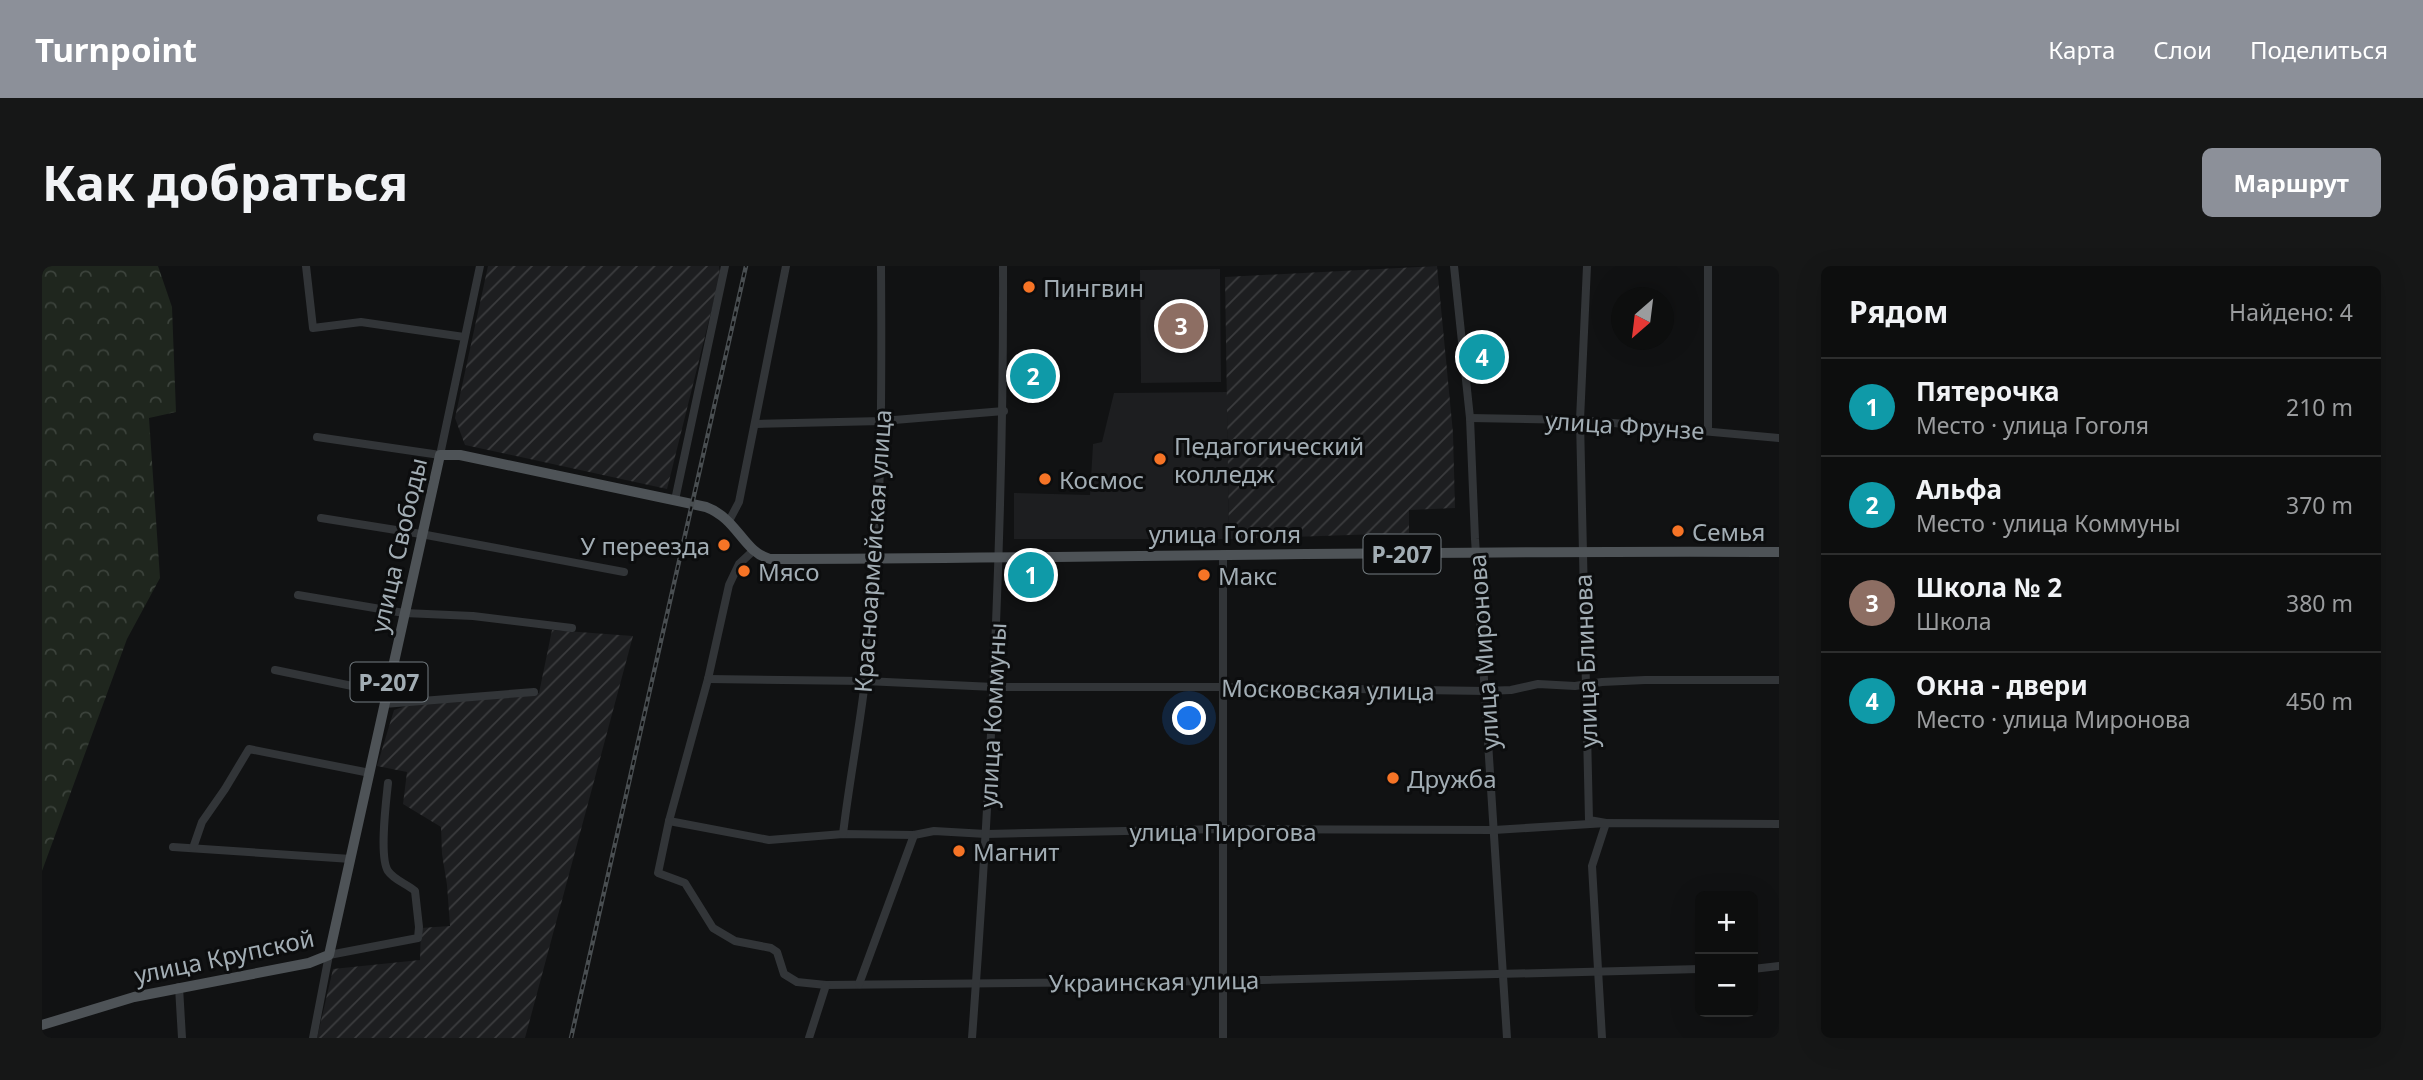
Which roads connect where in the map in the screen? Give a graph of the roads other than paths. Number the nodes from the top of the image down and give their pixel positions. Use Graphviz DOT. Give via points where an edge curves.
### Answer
graph roads {
  1 [pos="306,266"];
  2 [pos="480,266"];
  3 [pos="725,266"];
  4 [pos="786,266"];
  5 [pos="881,266"];
  6 [pos="1003,266"];
  7 [pos="1454,266"];
  8 [pos="1587,266"];
  9 [pos="1708,266"];
  10 [pos="464,337"];
  11 [pos="1004,411"];
  12 [pos="1470,418"];
  13 [pos="1580,420"];
  14 [pos="882,421"];
  15 [pos="756,424"];
  16 [pos="1708,430"];
  17 [pos="317,437"];
  18 [pos="1779,438"];
  19 [pos="440,456"];
  20 [pos="674,500"];
  21 [pos="321,518"];
  22 [pos="729,521"];
  23 [pos="421,534"];
  24 [pos="753,551"];
  25 [pos="1582,551"];
  26 [pos="1476,552"];
  27 [pos="1779,552"];
  28 [pos="1223,554"];
  29 [pos="1000,556"];
  30 [pos="876,558"];
  31 [pos="624,572"];
  32 [pos="298,595"];
  33 [pos="404,613"];
  34 [pos="572,628"];
  35 [pos="275,670"];
  36 [pos="708,679"];
  37 [pos="1779,680"];
  38 [pos="865,681"];
  39 [pos="1586,686"];
  40 [pos="994,687"];
  41 [pos="1223,687"];
  42 [pos="1486,691"];
  43 [pos="534,692"];
  44 [pos="385,699"];
  45 [pos="370,773"];
  46 [pos="388,783"];
  47 [pos="669,821"];
  48 [pos="1606,823"];
  49 [pos="1779,824"];
  50 [pos="1222,829"];
  51 [pos="1494,830"];
  52 [pos="843,834"];
  53 [pos="986,834"];
  54 [pos="914,835"];
  55 [pos="173,847"];
  56 [pos="192,848"];
  57 [pos="351,859"];
  58 [pos="329,955"];
  59 [pos="1779,967"];
  60 [pos="1758,969"];
  61 [pos="1695,970"];
  62 [pos="1598,971"];
  63 [pos="1504,974"];
  64 [pos="1222,981"];
  65 [pos="976,983"];
  66 [pos="859,984"];
  67 [pos="826,985"];
  68 [pos="179,987"];
  69 [pos="42,1025"];
  70 [pos="182,1038"];
  71 [pos="313,1038"];
  72 [pos="809,1038"];
  73 [pos="972,1038"];
  74 [pos="1223,1038"];
  75 [pos="1507,1038"];
  76 [pos="1602,1038"];
  1 -- 10 [label="street" via="313,328 361,322"];
  2 -- 10 [label="street, улица Свободы"];
  3 -- 20 [label="street"];
  4 -- 15 [label="street"];
  5 -- 14 [label="street, Красноармейская улица"];
  6 -- 11 [label="street, улица Коммуны"];
  7 -- 12 [label="street, улица Миронова"];
  8 -- 13 [label="street, улица Блинова"];
  9 -- 16 [label="street"];
  10 -- 19 [label="street, улица Свободы"];
  11 -- 14 [label="street"];
  11 -- 29 [label="street, улица Коммуны"];
  12 -- 13 [label="street, улица Фрунзе"];
  12 -- 26 [label="street, улица Миронова"];
  13 -- 16 [label="street, улица Фрунзе"];
  13 -- 25 [label="street, улица Блинова"];
  14 -- 15 [label="street"];
  14 -- 30 [label="street, Красноармейская улица"];
  15 -- 22 [label="street" via="739,502"];
  16 -- 18 [label="street, улица Фрунзе"];
  17 -- 19 [label="street"];
  19 -- 20 [label="main road" via="460,455"];
  19 -- 23 [label="main road, улица Свободы / Р-207"];
  20 -- 22 [label="main road" via="715,511"];
  21 -- 23 [label="street"];
  22 -- 24 [label="main road"];
  23 -- 31 [label="street"];
  23 -- 33 [label="main road, улица Свободы / Р-207"];
  24 -- 30 [label="main road, улица Гоголя / Р-207" via="770,559"];
  24 -- 36 [label="street" via="738,564 729,585"];
  25 -- 26 [label="main road, улица Гоголя / Р-207"];
  25 -- 27 [label="main road, улица Гоголя / Р-207"];
  25 -- 39 [label="street, улица Блинова"];
  26 -- 28 [label="main road, улица Гоголя / Р-207"];
  26 -- 42 [label="street, улица Миронова"];
  28 -- 29 [label="main road, улица Гоголя / Р-207"];
  28 -- 41 [label="street"];
  29 -- 30 [label="main road, улица Гоголя / Р-207"];
  29 -- 40 [label="street, улица Коммуны"];
  30 -- 38 [label="street, Красноармейская улица"];
  32 -- 33 [label="street"];
  33 -- 34 [label="street" via="473,615"];
  33 -- 44 [label="main road, улица Свободы / Р-207"];
  35 -- 44 [label="street"];
  36 -- 38 [label="street, Московская улица"];
  36 -- 47 [label="street"];
  37 -- 39 [label="street, Московская улица" via="1645,680"];
  38 -- 40 [label="street, Московская улица"];
  38 -- 52 [label="street, Красноармейская улица"];
  39 -- 42 [label="street, Московская улица" via="1538,684"];
  39 -- 48 [label="street, улица Блинова" via="1589,820"];
  40 -- 41 [label="street, Московская улица"];
  40 -- 53 [label="street, улица Коммуны"];
  41 -- 42 [label="street, Московская улица"];
  41 -- 50 [label="street"];
  42 -- 51 [label="street, улица Миронова"];
  43 -- 44 [label="street"];
  44 -- 45 [label="main road, улица Свободы / Р-207"];
  45 -- 56 [label="street" via="248,749 202,822"];
  45 -- 57 [label="main road, улица Свободы / Р-207"];
  46 -- 58 [label="street, улица Крупской" via="386,869 415,891 418,938"];
  47 -- 52 [label="street, улица Пирогова" via="769,840"];
  47 -- 67 [label="street, Украинская улица" via="658,873 685,883 713,928 735,941 771,948 790,979"];
  48 -- 49 [label="street, улица Пирогова"];
  48 -- 51 [label="street, улица Пирогова"];
  48 -- 62 [label="street" via="1592,866"];
  50 -- 51 [label="street, улица Пирогова"];
  50 -- 53 [label="street, улица Пирогова"];
  50 -- 64 [label="street"];
  51 -- 63 [label="street, улица Миронова"];
  52 -- 54 [label="street, улица Пирогова"];
  53 -- 54 [label="street, улица Пирогова" via="934,831"];
  53 -- 65 [label="street, улица Коммуны"];
  54 -- 66 [label="street"];
  55 -- 56 [label="street"];
  56 -- 57 [label="street"];
  57 -- 58 [label="main road, улица Свободы / Р-207"];
  58 -- 68 [label="main road, улица Крупской" via="309,963"];
  58 -- 71 [label="street, улица Свободы"];
  59 -- 60 [label="street"];
  61 -- 62 [label="street, Украинская улица"];
  62 -- 63 [label="street, Украинская улица"];
  62 -- 76 [label="street"];
  63 -- 64 [label="street, Украинская улица"];
  63 -- 75 [label="street, улица Миронова"];
  64 -- 65 [label="street, Украинская улица"];
  64 -- 74 [label="street"];
  65 -- 66 [label="street, Украинская улица"];
  65 -- 73 [label="street, улица Коммуны"];
  66 -- 67 [label="street, Украинская улица"];
  67 -- 72 [label="street"];
  68 -- 69 [label="main road, улица Крупской"];
  68 -- 70 [label="street"];
}
